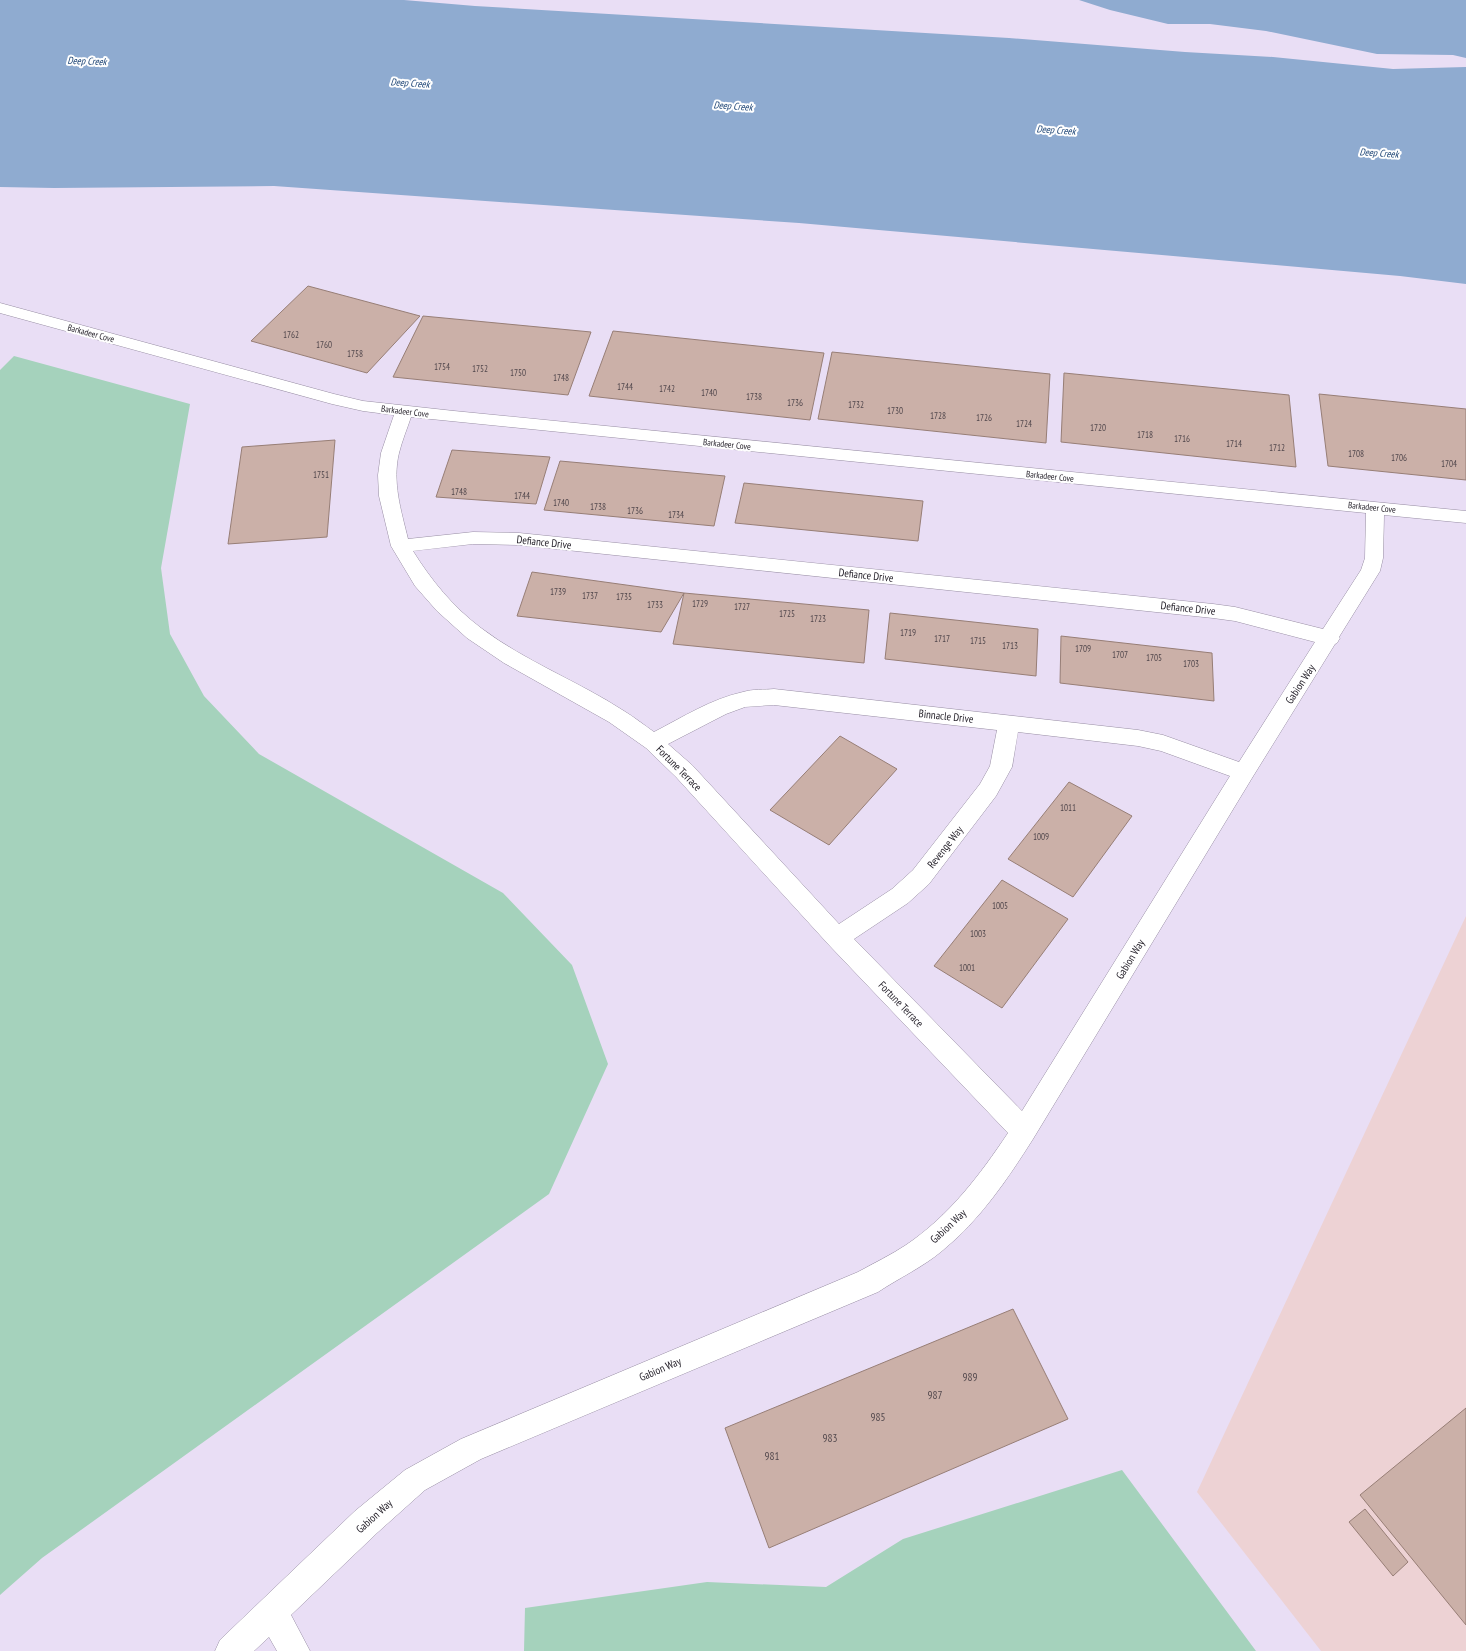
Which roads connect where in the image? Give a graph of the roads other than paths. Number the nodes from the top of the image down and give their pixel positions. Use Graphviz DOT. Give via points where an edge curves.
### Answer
graph roads {
  1 [pos="0,308"];
  2 [pos="404,411"];
  3 [pos="1375,508"];
  4 [pos="1466,517"];
  5 [pos="400,546"];
  6 [pos="1330,638"];
  7 [pos="1009,723"];
  8 [pos="653,742"];
  9 [pos="1244,772"];
  10 [pos="837,938"];
  11 [pos="1024,1131"];
  12 [pos="272,1612"];
  13 [pos="231,1651"];
  14 [pos="294,1651"];
  1 -- 2 [label="street, Barkadeer Cove" via="332,399"];
  2 -- 3 [label="street, Barkadeer Cove"];
  2 -- 5 [label="street, Fortune Terrace" via="390,453 387,475 388,496"];
  3 -- 4 [label="street, Barkadeer Cove"];
  3 -- 6 [label="street, Gabion Way" via="1374,558 1370,572"];
  5 -- 6 [label="street, Defiance Drive" via="473,538 519,539 1213,611 1235,614"];
  5 -- 8 [label="street, Fortune Terrace" via="422,581 444,606 474,633 511,658 616,716"];
  6 -- 9 [label="street, Gabion Way"];
  7 -- 8 [label="street, Binnacle Drive" via="774,698 744,699 718,708"];
  7 -- 9 [label="street, Binnacle Drive" via="1138,738"];
  7 -- 10 [label="street, Revenge Way" via="1001,767 988,790 922,877 900,896"];
  8 -- 10 [label="street, Fortune Terrace" via="684,771"];
  9 -- 11 [label="street, Gabion Way"];
  10 -- 11 [label="street, Fortune Terrace"];
  11 -- 12 [label="street, Gabion Way" via="991,1181 957,1220 916,1254 868,1282 471,1449 415,1480 366,1522"];
  12 -- 13 [label="street, Gabion Way"];
  12 -- 14 [label="street"];
}
